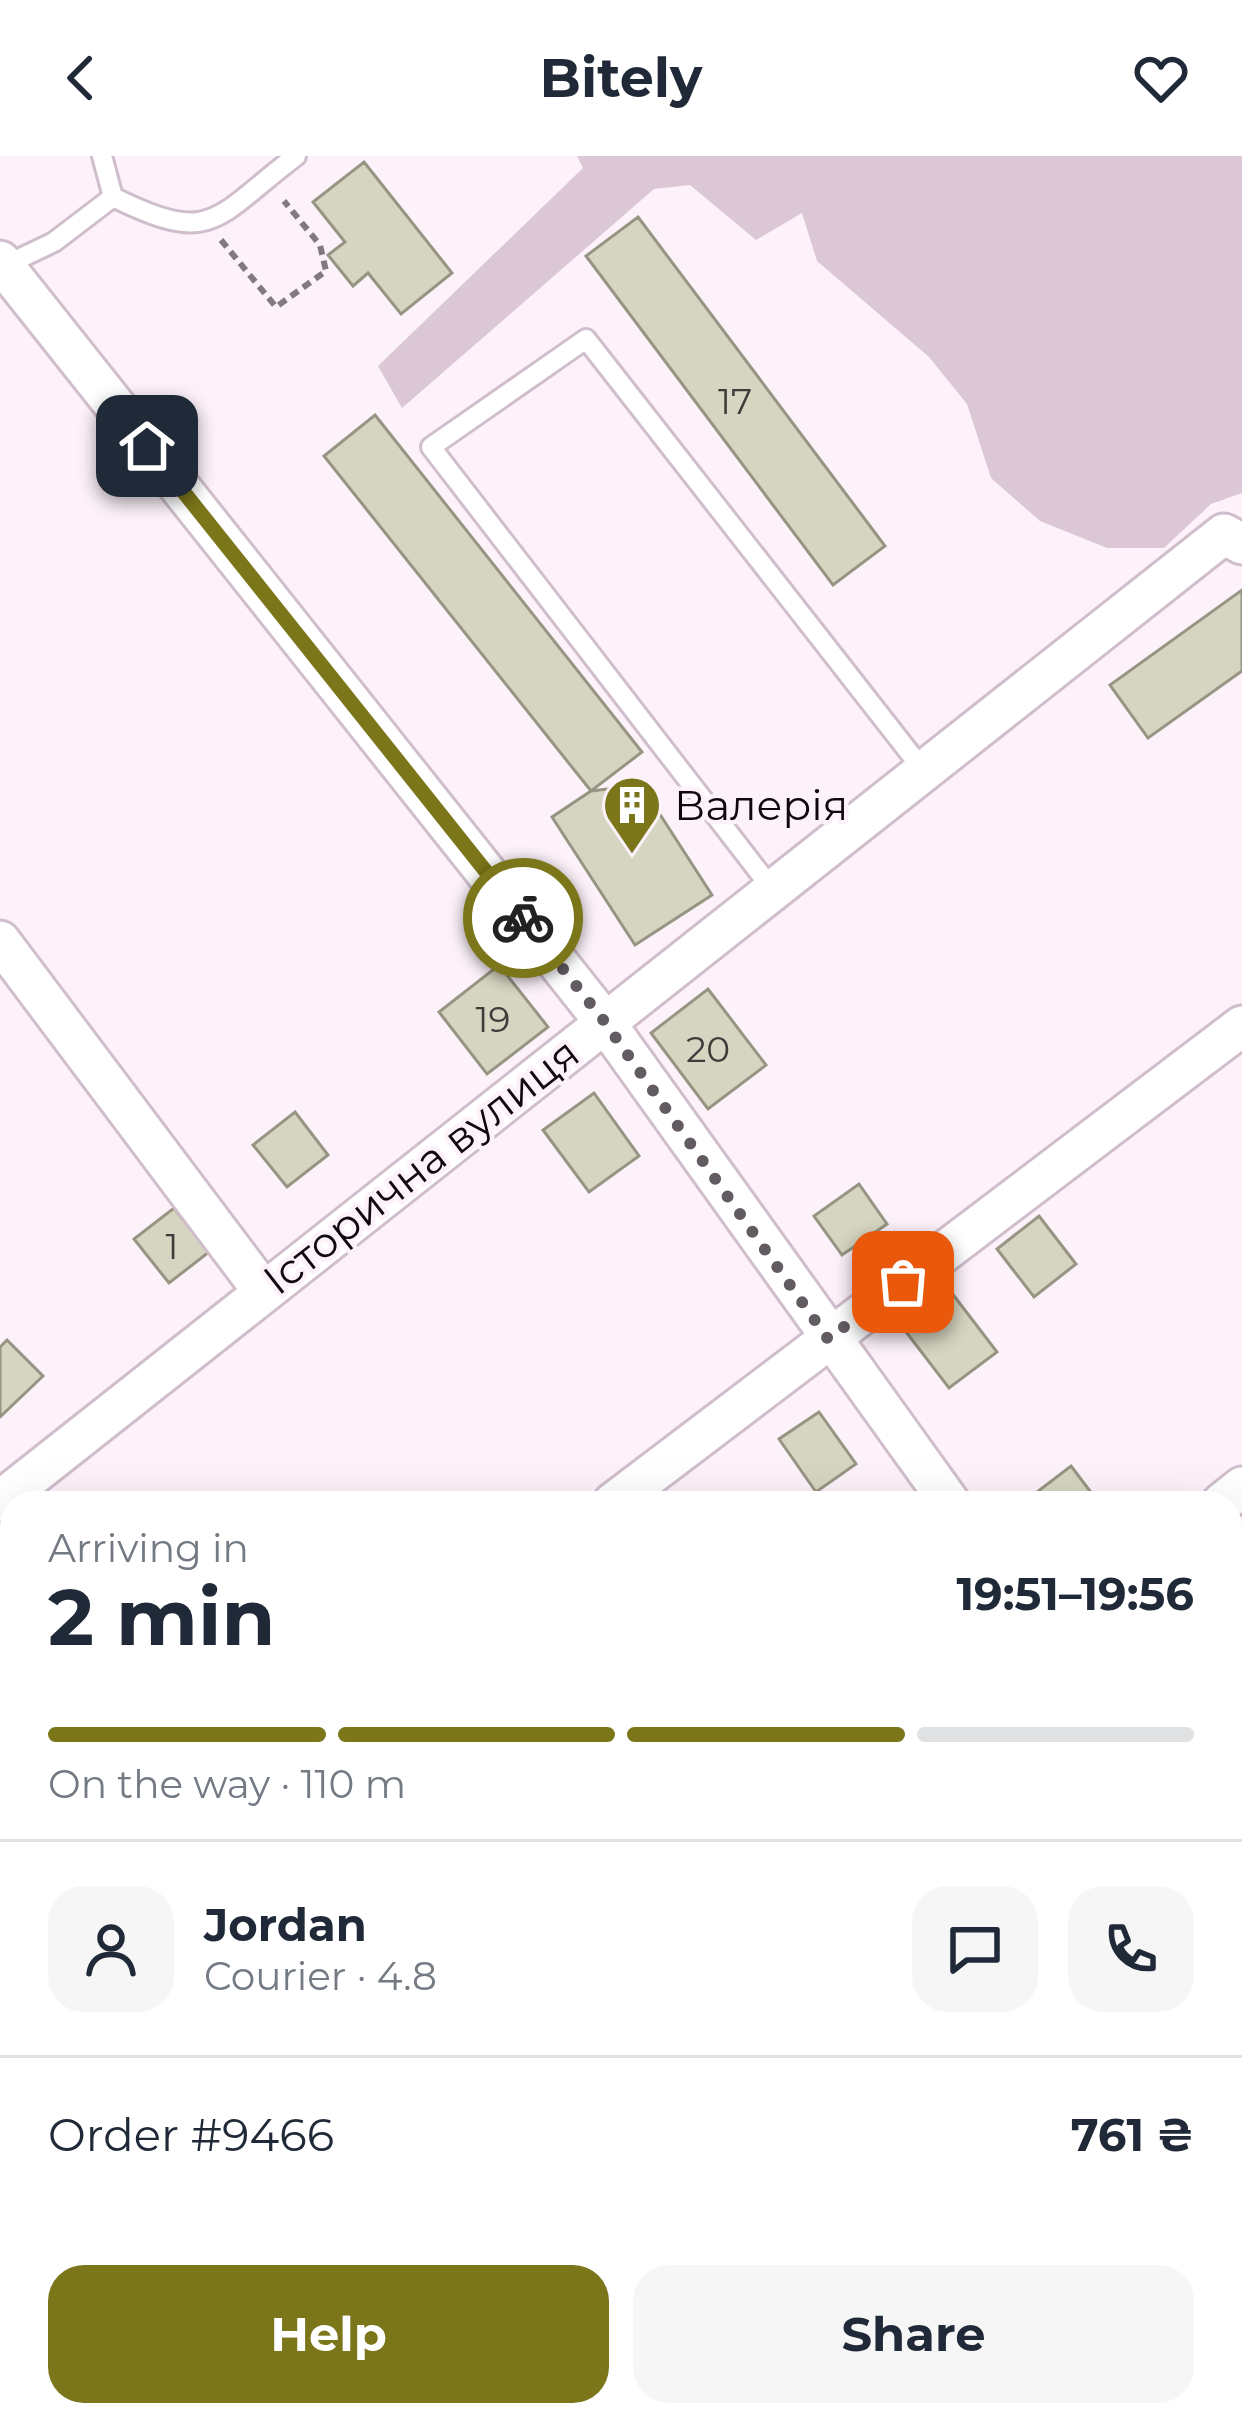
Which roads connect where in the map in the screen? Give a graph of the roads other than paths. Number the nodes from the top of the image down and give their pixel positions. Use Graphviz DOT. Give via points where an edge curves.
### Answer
graph roads {
  1 [pos="102,156"];
  2 [pos="296,156"];
  3 [pos="113,197"];
  4 [pos="1,266"];
  5 [pos="1242,544"];
  6 [pos="923,770"];
  7 [pos="772,889"];
  8 [pos="0,941"];
  9 [pos="604,1021"];
  10 [pos="1242,1026"];
  11 [pos="263,1291"];
  12 [pos="828,1339"];
  13 [pos="13,1491"];
  14 [pos="629,1491"];
  15 [pos="941,1491"];
  1 -- 3 [label="lane"];
  2 -- 3 [label="lane" via="208,224 159,220"];
  3 -- 4 [label="lane" via="54,242"];
  4 -- 9 [label="street"];
  5 -- 6 [label="street, Історична вулиця" via="1224,534"];
  6 -- 7 [label="street, Історична вулиця"];
  6 -- 7 [label="lane" via="586,339 431,447"];
  7 -- 9 [label="street, Історична вулиця"];
  8 -- 11 [label="street"];
  9 -- 11 [label="street, Історична вулиця"];
  9 -- 12 [label="street"];
  10 -- 12 [label="street"];
  11 -- 13 [label="street, Історична вулиця"];
  12 -- 14 [label="street"];
  12 -- 15 [label="street"];
}
